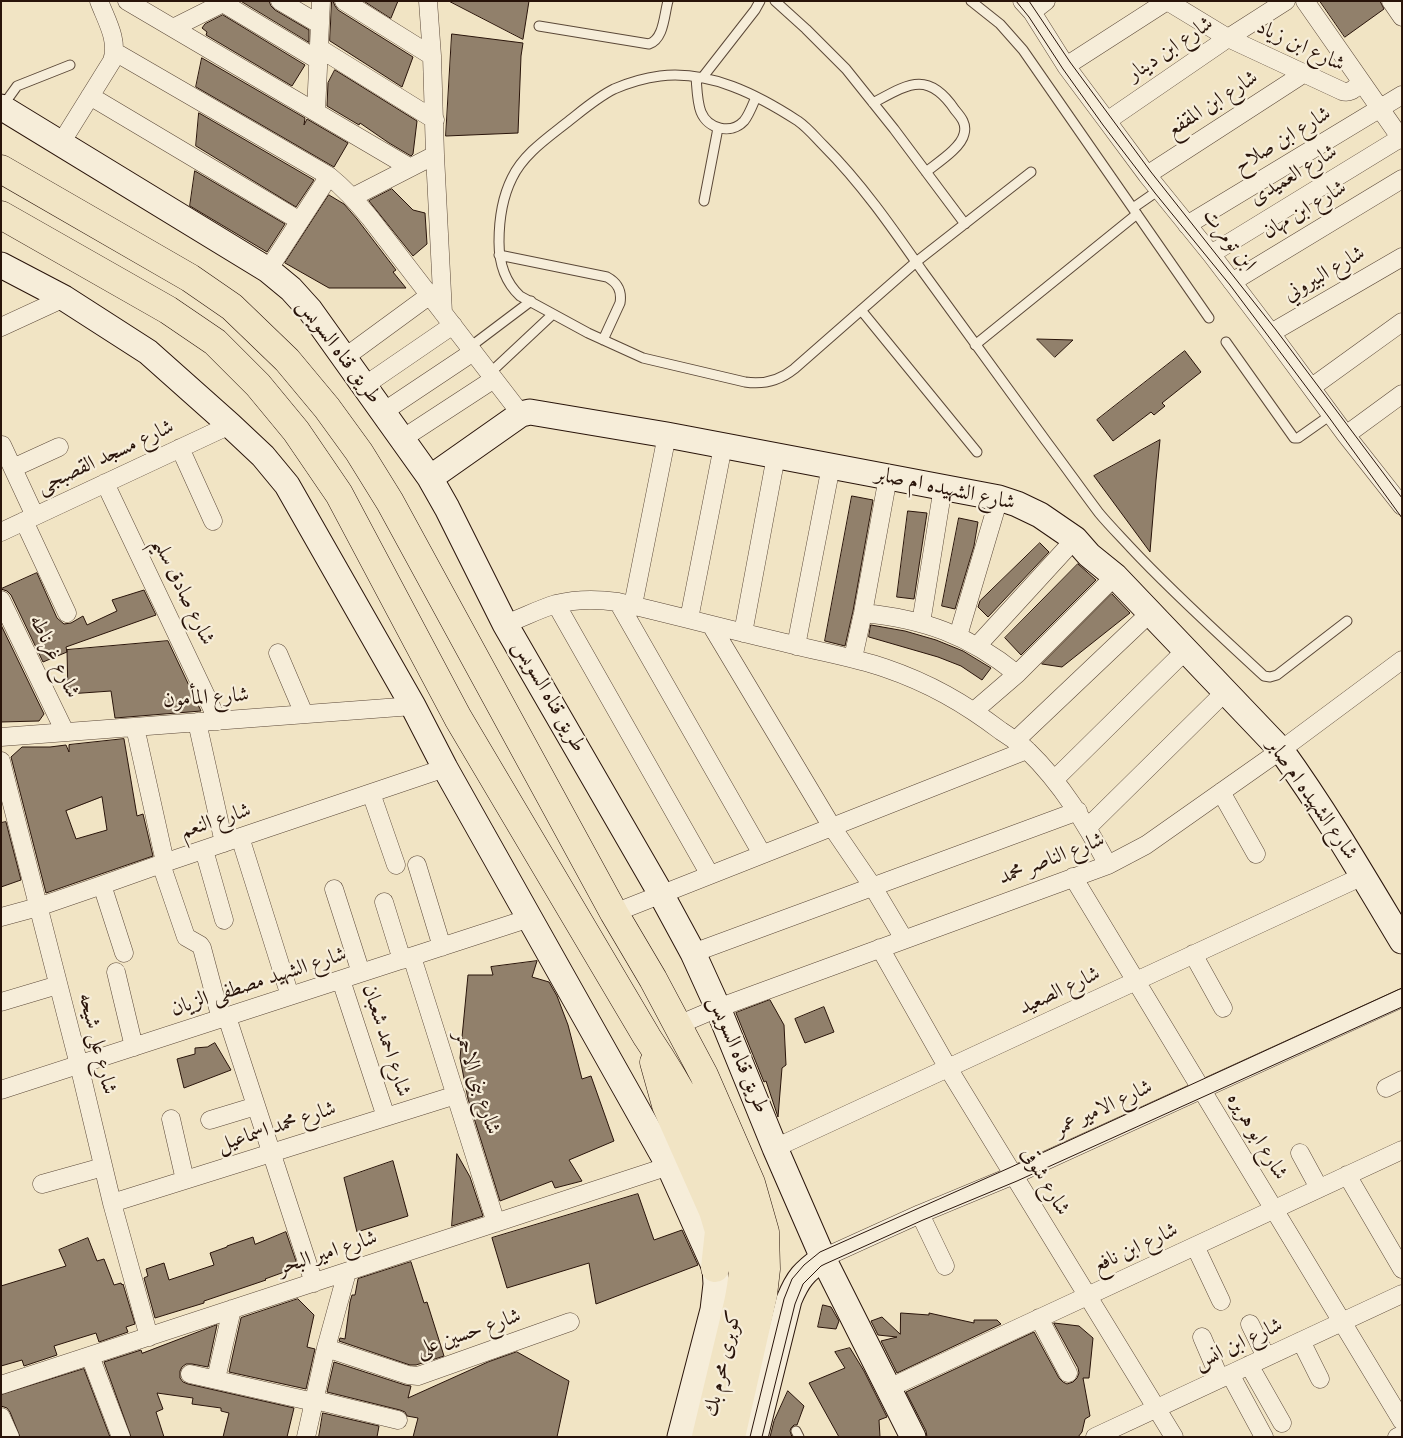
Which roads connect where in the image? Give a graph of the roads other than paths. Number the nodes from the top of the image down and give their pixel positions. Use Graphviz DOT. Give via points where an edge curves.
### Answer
graph roads {
  1 [pos="99,1"];
  2 [pos="127,1"];
  3 [pos="280,1"];
  4 [pos="321,1"];
  5 [pos="344,1"];
  6 [pos="428,1"];
  7 [pos="668,1"];
  8 [pos="760,1"];
  9 [pos="775,1"];
  10 [pos="971,1"];
  11 [pos="1046,1"];
  12 [pos="1167,1"];
  13 [pos="1286,1"];
  14 [pos="1305,1"];
  15 [pos="1391,1"];
  16 [pos="225,2"];
  17 [pos="1027,7"];
  18 [pos="1402,17"];
  19 [pos="320,24"];
  20 [pos="539,26"];
  21 [pos="173,28"];
  22 [pos="1228,38"];
  23 [pos="115,52"];
  24 [pos="318,54"];
  25 [pos="432,56"];
  26 [pos="70,65"];
  27 [pos="1066,66"];
  28 [pos="1303,74"];
  29 [pos="699,78"];
  30 [pos="1362,83"];
  31 [pos="1402,95"];
  32 [pos="90,96"];
  33 [pos="756,97"];
  34 [pos="873,103"];
  35 [pos="1,107"];
  36 [pos="1379,108"];
  37 [pos="316,112"];
  38 [pos="435,120"];
  39 [pos="1107,121"];
  40 [pos="718,128"];
  41 [pos="1401,138"];
  42 [pos="61,143"];
  43 [pos="435,155"];
  44 [pos="409,167"];
  45 [pos="1,169"];
  46 [pos="926,172"];
  47 [pos="1031,172"];
  48 [pos="1147,175"];
  49 [pos="329,176"];
  50 [pos="1402,179"];
  51 [pos="1159,190"];
  52 [pos="353,197"];
  53 [pos="704,200"];
  54 [pos="1135,211"];
  55 [pos="1,215"];
  56 [pos="300,221"];
  57 [pos="965,224"];
  58 [pos="1187,225"];
  59 [pos="1211,254"];
  60 [pos="499,255"];
  61 [pos="1402,257"];
  62 [pos="916,262"];
  63 [pos="1,265"];
  64 [pos="268,270"];
  65 [pos="1232,282"];
  66 [pos="430,295"];
  67 [pos="64,298"];
  68 [pos="531,301"];
  69 [pos="861,310"];
  70 [pos="553,314"];
  71 [pos="1209,318"];
  72 [pos="448,319"];
  73 [pos="1402,322"];
  74 [pos="1,327"];
  75 [pos="1272,333"];
  76 [pos="603,340"];
  77 [pos="1226,342"];
  78 [pos="975,346"];
  79 [pos="471,350"];
  80 [pos="344,358"];
  81 [pos="492,376"];
  82 [pos="364,386"];
  83 [pos="1312,387"];
  84 [pos="1399,401"];
  85 [pos="383,412"];
  86 [pos="521,414"];
  87 [pos="1332,414"];
  88 [pos="230,425"];
  89 [pos="667,435"];
  90 [pos="1346,435"];
  91 [pos="402,439"];
  92 [pos="2,445"];
  93 [pos="724,446"];
  94 [pos="59,447"];
  95 [pos="180,448"];
  96 [pos="977,452"];
  97 [pos="776,456"];
  98 [pos="831,466"];
  99 [pos="13,468"];
  100 [pos="888,477"];
  101 [pos="430,478"];
  102 [pos="105,483"];
  103 [pos="943,487"];
  104 [pos="999,498"];
  105 [pos="1402,506"];
  106 [pos="29,518"];
  107 [pos="213,521"];
  108 [pos="1,532"];
  109 [pos="1075,539"];
  110 [pos="1115,576"];
  111 [pos="1,600"];
  112 [pos="626,603"];
  113 [pos="556,604"];
  114 [pos="67,613"];
  115 [pos="863,613"];
  116 [pos="1150,613"];
  117 [pos="689,619"];
  118 [pos="1347,621"];
  119 [pos="921,622"];
  120 [pos="505,624"];
  121 [pos="711,624"];
  122 [pos="743,633"];
  123 [pos="958,636"];
  124 [pos="796,646"];
  125 [pos="977,646"];
  126 [pos="1186,650"];
  127 [pos="278,653"];
  128 [pos="853,658"];
  129 [pos="1402,660"];
  130 [pos="1017,674"];
  131 [pos="1226,692"];
  132 [pos="413,706"];
  133 [pos="974,711"];
  134 [pos="304,714"];
  135 [pos="218,721"];
  136 [pos="197,722"];
  137 [pos="135,727"];
  138 [pos="65,732"];
  139 [pos="1,737"];
  140 [pos="1021,746"];
  141 [pos="1281,750"];
  142 [pos="1,761"];
  143 [pos="445,768"];
  144 [pos="1054,780"];
  145 [pos="1221,792"];
  146 [pos="371,793"];
  147 [pos="1078,811"];
  148 [pos="832,827"];
  149 [pos="1088,827"];
  150 [pos="232,840"];
  151 [pos="204,850"];
  152 [pos="762,854"];
  153 [pos="1256,854"];
  154 [pos="163,863"];
  155 [pos="396,865"];
  156 [pos="417,865"];
  157 [pos="1108,865"];
  158 [pos="710,875"];
  159 [pos="1363,876"];
  160 [pos="1073,877"];
  161 [pos="102,885"];
  162 [pos="872,887"];
  163 [pos="334,888"];
  164 [pos="662,894"];
  165 [pos="384,902"];
  166 [pos="38,907"];
  167 [pos="614,913"];
  168 [pos="1,917"];
  169 [pos="530,918"];
  170 [pos="224,920"];
  171 [pos="904,939"];
  172 [pos="1402,941"];
  173 [pos="442,947"];
  174 [pos="880,948"];
  175 [pos="124,953"];
  176 [pos="693,953"];
  177 [pos="1193,954"];
  178 [pos="407,958"];
  179 [pos="116,972"];
  180 [pos="361,973"];
  181 [pos="341,980"];
  182 [pos="1136,981"];
  183 [pos="58,985"];
  184 [pos="290,996"];
  185 [pos="1402,998"];
  186 [pos="1,1002"];
  187 [pos="718,1008"];
  188 [pos="1223,1008"];
  189 [pos="224,1018"];
  190 [pos="678,1025"];
  191 [pos="647,1037"];
  192 [pos="134,1047"];
  193 [pos="78,1065"];
  194 [pos="948,1068"];
  195 [pos="1402,1080"];
  196 [pos="1386,1088"];
  197 [pos="1,1090"];
  198 [pos="1201,1090"];
  199 [pos="456,1094"];
  200 [pos="256,1106"];
  201 [pos="386,1117"];
  202 [pos="170,1119"];
  203 [pos="210,1120"];
  204 [pos="775,1148"];
  205 [pos="1402,1150"];
  206 [pos="271,1153"];
  207 [pos="1300,1153"];
  208 [pos="669,1166"];
  209 [pos="103,1167"];
  210 [pos="1014,1175"];
  211 [pos="1347,1175"];
  212 [pos="185,1180"];
  213 [pos="42,1184"];
  214 [pos="1319,1188"];
  215 [pos="112,1203"];
  216 [pos="1274,1209"];
  217 [pos="920,1214"];
  218 [pos="496,1223"];
  219 [pos="1195,1246"];
  220 [pos="823,1258"];
  221 [pos="945,1266"];
  222 [pos="715,1268"];
  223 [pos="1402,1269"];
  224 [pos="347,1272"];
  225 [pos="314,1283"];
  226 [pos="752,1293"];
  227 [pos="1402,1294"];
  228 [pos="1087,1296"];
  229 [pos="1221,1301"];
  230 [pos="232,1309"];
  231 [pos="1039,1318"];
  232 [pos="570,1322"];
  233 [pos="1342,1322"];
  234 [pos="1250,1324"];
  235 [pos="149,1337"];
  236 [pos="1202,1337"];
  237 [pos="1301,1341"];
  238 [pos="326,1348"];
  239 [pos="90,1356"];
  240 [pos="1266,1357"];
  241 [pos="1249,1365"];
  242 [pos="1068,1373"];
  243 [pos="190,1374"];
  244 [pos="1225,1376"];
  245 [pos="1320,1379"];
  246 [pos="216,1380"];
  247 [pos="1,1385"];
  248 [pos="889,1388"];
  249 [pos="314,1401"];
  250 [pos="1157,1408"];
  251 [pos="1,1417"];
  252 [pos="398,1420"];
  253 [pos="1402,1420"];
  254 [pos="1282,1423"];
  255 [pos="1106,1434"];
  256 [pos="1402,1435"];
  257 [pos="10,1437"];
  258 [pos="121,1437"];
  259 [pos="306,1437"];
  260 [pos="680,1437"];
  261 [pos="706,1437"];
  262 [pos="731,1437"];
  263 [pos="755,1437"];
  264 [pos="914,1437"];
  265 [pos="1174,1437"];
  266 [pos="1264,1437"];
  267 [pos="1397,1437"];
  1 -- 23 [label="street"];
  2 -- 21 [label="street"];
  3 -- 19 [label="street"];
  4 -- 19 [label="street"];
  5 -- 25 [label="street"];
  6 -- 25 [label="street"];
  7 -- 20 [label="lane" via="660,36 649,44"];
  8 -- 29 [label="lane"];
  9 -- 34 [label="lane" via="846,69"];
  10 -- 54 [label="lane" via="1000,24 1024,50"];
  11 -- 17 [label="street"];
  12 -- 22 [label="street, شارع ابن زياد"];
  12 -- 27 [label="street"];
  13 -- 22 [label="street, شارع ابن دينار"];
  14 -- 30 [label="street"];
  15 -- 18 [label="street"];
  16 -- 21 [label="street"];
  16 -- 24 [label="street"];
  17 -- 27 [label="street, ابن تومرت"];
  19 -- 24 [label="street"];
  21 -- 37 [label="street"];
  22 -- 28 [label="street, شارع ابن زياد"];
  22 -- 39 [label="street, شارع ابن دينار"];
  23 -- 32 [label="street"];
  23 -- 49 [label="street"];
  24 -- 37 [label="street"];
  24 -- 38 [label="street"];
  25 -- 38 [label="street"];
  26 -- 35 [label="lane" via="17,86"];
  27 -- 39 [label="street, ابن تومرت"];
  28 -- 30 [label="street, شارع ابن زياد" via="1345,92"];
  28 -- 48 [label="street, شارع ابن المقفع"];
  29 -- 33 [label="lane" via="721,82"];
  29 -- 40 [label="lane" via="701,112"];
  29 -- 60 [label="lane" via="660,76 614,89 538,145 512,177 505,196 499,226"];
  30 -- 36 [label="street"];
  31 -- 36 [label="street, شارع ابن صلاح"];
  32 -- 42 [label="street"];
  32 -- 56 [label="street"];
  33 -- 40 [label="lane" via="744,120 732,128"];
  33 -- 62 [label="lane" via="801,123 836,158"];
  34 -- 46 [label="lane"];
  34 -- 46 [label="lane" via="900,89 928,84 952,105 965,124 964,135 954,150"];
  35 -- 42 [label="street, طريق قناه السويس"];
  36 -- 41 [label="street"];
  36 -- 58 [label="street, شارع ابن صلاح"];
  37 -- 44 [label="street"];
  38 -- 43 [label="street"];
  39 -- 48 [label="street, ابن تومرت"];
  40 -- 53 [label="lane"];
  41 -- 59 [label="street, شارع العميدى"];
  42 -- 64 [label="street, طريق قناه السويس"];
  43 -- 44 [label="street"];
  43 -- 72 [label="street"];
  44 -- 52 [label="street"];
  45 -- 167 [label="highway, طريق قناه السويس" via="190,278 232,307 287,360 327,408 390,502"];
  46 -- 57 [label="lane"];
  47 -- 57 [label="lane"];
  48 -- 51 [label="street, ابن تومرت"];
  49 -- 52 [label="street"];
  49 -- 56 [label="street"];
  50 -- 65 [label="street, شارع ابن مهان"];
  51 -- 54 [label="lane"];
  51 -- 58 [label="street, ابن تومرت"];
  52 -- 66 [label="street"];
  54 -- 71 [label="lane"];
  54 -- 78 [label="lane"];
  55 -- 191 [label="highway" via="168,310 215,342 258,385 296,431 338,494 458,718"];
  56 -- 64 [label="street"];
  57 -- 62 [label="lane"];
  58 -- 59 [label="street, ابن تومرت"];
  59 -- 65 [label="street, ابن تومرت"];
  60 -- 68 [label="lane" via="512,289"];
  60 -- 76 [label="lane" via="613,280 621,297"];
  61 -- 75 [label="street, شارع البيروني"];
  62 -- 69 [label="lane"];
  62 -- 78 [label="lane"];
  63 -- 67 [label="street"];
  64 -- 80 [label="street, طريق قناه السويس" via="310,310"];
  65 -- 75 [label="street, ابن تومرت"];
  66 -- 72 [label="street"];
  66 -- 80 [label="street"];
  67 -- 74 [label="street"];
  67 -- 88 [label="street" via="148,352"];
  68 -- 70 [label="lane"];
  68 -- 79 [label="lane"];
  69 -- 76 [label="lane" via="786,376 766,383 745,382 643,358"];
  69 -- 96 [label="lane"];
  70 -- 76 [label="lane"];
  70 -- 81 [label="lane"];
  72 -- 79 [label="street"];
  72 -- 82 [label="street"];
  73 -- 83 [label="street"];
  75 -- 83 [label="street, ابن تومرت"];
  77 -- 87 [label="lane" via="1294,438"];
  78 -- 118 [label="lane" via="1101,515 1150,568 1264,676 1277,675"];
  79 -- 81 [label="street"];
  79 -- 85 [label="street"];
  80 -- 82 [label="street, طريق قناه السويس"];
  81 -- 86 [label="street"];
  81 -- 91 [label="street"];
  82 -- 85 [label="street, طريق قناه السويس"];
  83 -- 87 [label="street, ابن تومرت"];
  84 -- 90 [label="street"];
  85 -- 91 [label="street, طريق قناه السويس"];
  86 -- 89 [label="street, شارع الشهيده ام صابر" via="540,413"];
  86 -- 101 [label="street"];
  87 -- 90 [label="street, ابن تومرت"];
  88 -- 95 [label="street, شارع مسجد القصبجى"];
  88 -- 132 [label="street" via="263,456 287,485"];
  89 -- 93 [label="street, شارع الشهيده ام صابر"];
  89 -- 112 [label="street"];
  90 -- 105 [label="street, ابن تومرت"];
  91 -- 101 [label="street, طريق قناه السويس"];
  92 -- 99 [label="street"];
  93 -- 97 [label="street, شارع الشهيده ام صابر"];
  93 -- 117 [label="street"];
  94 -- 99 [label="street"];
  95 -- 102 [label="street, شارع مسجد القصبجى"];
  95 -- 107 [label="street"];
  97 -- 98 [label="street, شارع الشهيده ام صابر"];
  97 -- 122 [label="street"];
  98 -- 100 [label="street, شارع الشهيده ام صابر"];
  98 -- 124 [label="street"];
  99 -- 106 [label="street"];
  100 -- 103 [label="street, شارع الشهيده ام صابر"];
  100 -- 115 [label="street"];
  101 -- 120 [label="street, طريق قناه السويس"];
  102 -- 106 [label="street, شارع مسجد القصبجى"];
  102 -- 135 [label="street, شارع صادق سليم"];
  103 -- 104 [label="street, شارع الشهيده ام صابر"];
  103 -- 119 [label="street"];
  104 -- 109 [label="street, شارع الشهيده ام صابر" via="1040,515"];
  104 -- 123 [label="street"];
  106 -- 108 [label="street, شارع مسجد القصبجى"];
  106 -- 114 [label="street"];
  109 -- 110 [label="street, شارع الشهيده ام صابر"];
  109 -- 125 [label="street"];
  110 -- 116 [label="street, شارع الشهيده ام صابر"];
  110 -- 130 [label="street"];
  111 -- 138 [label="street, شارع غرناطه"];
  112 -- 113 [label="street" via="579,600"];
  112 -- 117 [label="street"];
  112 -- 152 [label="street"];
  113 -- 120 [label="street"];
  113 -- 158 [label="street"];
  115 -- 119 [label="street"];
  115 -- 128 [label="street"];
  116 -- 126 [label="street, شارع الشهيده ام صابر"];
  116 -- 140 [label="street"];
  117 -- 121 [label="street"];
  119 -- 123 [label="street"];
  120 -- 164 [label="street, طريق قناه السويس"];
  121 -- 122 [label="street"];
  121 -- 148 [label="street"];
  122 -- 124 [label="street"];
  123 -- 125 [label="street"];
  124 -- 128 [label="street"];
  125 -- 130 [label="street"];
  126 -- 131 [label="street, شارع الشهيده ام صابر"];
  126 -- 144 [label="street"];
  127 -- 134 [label="street"];
  128 -- 133 [label="street" via="916,679"];
  129 -- 141 [label="street, شارع الناصر محمد"];
  130 -- 133 [label="street"];
  131 -- 141 [label="street, شارع الشهيده ام صابر"];
  131 -- 149 [label="street"];
  132 -- 134 [label="street, شارع المأمون"];
  132 -- 143 [label="street"];
  133 -- 140 [label="street"];
  134 -- 135 [label="street, شارع المأمون"];
  135 -- 136 [label="street, شارع المأمون"];
  136 -- 137 [label="street, شارع المأمون"];
  136 -- 150 [label="street"];
  137 -- 138 [label="street, شارع المأمون"];
  137 -- 154 [label="street"];
  138 -- 139 [label="street, شارع المأمون"];
  140 -- 144 [label="street"];
  140 -- 148 [label="street"];
  141 -- 145 [label="street, شارع الناصر محمد"];
  141 -- 159 [label="street, شارع الشهيده ام صابر"];
  142 -- 166 [label="street, شارع على شيحه"];
  143 -- 146 [label="street, شارع النعم"];
  143 -- 169 [label="street"];
  144 -- 147 [label="street"];
  145 -- 153 [label="street"];
  145 -- 157 [label="street, شارع الناصر محمد" via="1146,845"];
  146 -- 150 [label="street, شارع النعم"];
  146 -- 155 [label="street"];
  147 -- 149 [label="street"];
  147 -- 162 [label="street"];
  148 -- 152 [label="street"];
  148 -- 162 [label="street"];
  149 -- 157 [label="street"];
  150 -- 151 [label="street, شارع النعم"];
  150 -- 184 [label="street"];
  151 -- 154 [label="street, شارع النعم"];
  151 -- 170 [label="street"];
  152 -- 158 [label="street"];
  154 -- 161 [label="street, شارع النعم"];
  154 -- 189 [label="street" via="186,938 202,948"];
  156 -- 173 [label="street"];
  157 -- 160 [label="street, شارع الناصر محمد"];
  158 -- 164 [label="street"];
  159 -- 172 [label="street, شارع الشهيده ام صابر"];
  159 -- 177 [label="street, شارع الصعيد"];
  160 -- 171 [label="street, شارع الناصر محمد"];
  160 -- 182 [label="street, شارع ابو هريره"];
  161 -- 166 [label="street, شارع النعم"];
  161 -- 175 [label="street"];
  162 -- 171 [label="street"];
  162 -- 176 [label="street"];
  163 -- 180 [label="street"];
  164 -- 167 [label="street"];
  164 -- 176 [label="street, طريق قناه السويس"];
  165 -- 178 [label="street, شارع بنى الاحمر"];
  166 -- 168 [label="street, شارع النعم"];
  166 -- 183 [label="street, شارع على شيحه"];
  167 -- 190 [label="highway, طريق قناه السويس"];
  169 -- 173 [label="street, شارع الشهيد مصطفى الزيان"];
  169 -- 208 [label="street"];
  171 -- 174 [label="street, شارع الناصر محمد"];
  173 -- 178 [label="street, شارع الشهيد مصطفى الزيان"];
  174 -- 187 [label="street, شارع الناصر محمد"];
  174 -- 194 [label="street, شارع شوقى"];
  176 -- 187 [label="street, طريق قناه السويس"];
  177 -- 182 [label="street, شارع الصعيد"];
  177 -- 188 [label="street"];
  178 -- 180 [label="street, شارع الشهيد مصطفى الزيان"];
  178 -- 199 [label="street, شارع بنى الاحمر"];
  179 -- 192 [label="street"];
  180 -- 181 [label="street, شارع الشهيد مصطفى الزيان"];
  181 -- 184 [label="street, شارع الشهيد مصطفى الزيان"];
  181 -- 201 [label="street, شارع احمد شعبان"];
  182 -- 194 [label="street, شارع الصعيد"];
  182 -- 198 [label="street, شارع ابو هريره"];
  183 -- 186 [label="street"];
  183 -- 193 [label="street, شارع على شيحه"];
  184 -- 189 [label="street, شارع الشهيد مصطفى الزيان"];
  185 -- 198 [label="street, شارع الامير عمر"];
  187 -- 190 [label="street, شارع الناصر محمد"];
  187 -- 204 [label="street, طريق قناه السويس"];
  189 -- 192 [label="street, شارع الشهيد مصطفى الزيان"];
  189 -- 200 [label="street"];
  190 -- 226 [label="highway, طريق قناه السويس" via="741,1158 758,1205 765,1232 766,1269"];
  191 -- 222 [label="highway" via="666,1105 719,1231"];
  191 -- 226 [label="highway" via="692,1108 720,1170 734,1210"];
  192 -- 193 [label="street, شارع الشهيد مصطفى الزيان"];
  193 -- 197 [label="street, شارع الشهيد مصطفى الزيان"];
  193 -- 209 [label="street, شارع على شيحه"];
  194 -- 204 [label="street, شارع الصعيد"];
  194 -- 210 [label="street, شارع شوقى"];
  195 -- 196 [label="street"];
  198 -- 210 [label="street, شارع الامير عمر"];
  198 -- 216 [label="street, شارع ابو هريره"];
  199 -- 201 [label="street, شارع محمد اسماعيل"];
  199 -- 218 [label="street, شارع بنى الاحمر"];
  200 -- 203 [label="street"];
  200 -- 206 [label="street"];
  201 -- 206 [label="street, شارع محمد اسماعيل"];
  202 -- 212 [label="street"];
  204 -- 220 [label="street, طريق قناه السويس"];
  205 -- 211 [label="street, شارع ابن نافع"];
  206 -- 212 [label="street, شارع محمد اسماعيل"];
  206 -- 225 [label="street"];
  207 -- 214 [label="street"];
  208 -- 218 [label="street, شارع امير البحر"];
  208 -- 222 [label="street"];
  209 -- 213 [label="street"];
  209 -- 215 [label="street, شارع على شيحه"];
  210 -- 217 [label="street, شارع الامير عمر"];
  210 -- 228 [label="street, شارع شوقى"];
  211 -- 214 [label="street, شارع ابن نافع"];
  211 -- 223 [label="street"];
  212 -- 215 [label="street, شارع محمد اسماعيل"];
  214 -- 216 [label="street, شارع ابن نافع"];
  215 -- 235 [label="street, شارع على شيحه"];
  216 -- 219 [label="street, شارع ابن نافع"];
  216 -- 233 [label="street, شارع ابو هريره"];
  217 -- 220 [label="street, شارع الامير عمر"];
  217 -- 221 [label="street"];
  218 -- 224 [label="street, شارع امير البحر"];
  219 -- 228 [label="street, شارع ابن نافع"];
  219 -- 229 [label="street"];
  220 -- 248 [label="street, طريق قناه السويس"];
  220 -- 263 [label="street" via="796,1283 789,1300"];
  222 -- 260 [label="street" via="713,1310"];
  224 -- 225 [label="street, شارع امير البحر"];
  224 -- 238 [label="street"];
  225 -- 230 [label="street, شارع امير البحر"];
  226 -- 261 [label="highway, كوبرى محرم بك"];
  226 -- 262 [label="highway, كوبرى محرم بك"];
  227 -- 233 [label="street, شارع ابن انس"];
  228 -- 231 [label="street, شارع ابن نافع"];
  228 -- 250 [label="street, شارع شوقى"];
  230 -- 235 [label="street, شارع امير البحر"];
  230 -- 246 [label="street"];
  231 -- 242 [label="street"];
  231 -- 248 [label="street, شارع ابن نافع"];
  232 -- 238 [label="street, شارع حسين على" via="418,1376"];
  233 -- 237 [label="street, شارع ابن انس"];
  233 -- 253 [label="street, شارع ابو هريره"];
  234 -- 240 [label="street"];
  235 -- 239 [label="street, شارع امير البحر"];
  236 -- 244 [label="street"];
  237 -- 240 [label="street, شارع ابن انس"];
  237 -- 245 [label="street"];
  238 -- 249 [label="street"];
  239 -- 247 [label="street, شارع امير البحر"];
  239 -- 258 [label="street"];
  240 -- 241 [label="street, شارع ابن انس"];
  241 -- 244 [label="street, شارع ابن انس"];
  241 -- 254 [label="street"];
  243 -- 246 [label="street"];
  244 -- 250 [label="street, شارع ابن انس"];
  244 -- 266 [label="street"];
  246 -- 249 [label="street"];
  248 -- 264 [label="street, طريق قناه السويس"];
  249 -- 252 [label="street"];
  249 -- 259 [label="street"];
  250 -- 255 [label="street, شارع ابن انس"];
  250 -- 265 [label="street, شارع شوقى"];
  251 -- 257 [label="street"];
  256 -- 267 [label="street"];
}
